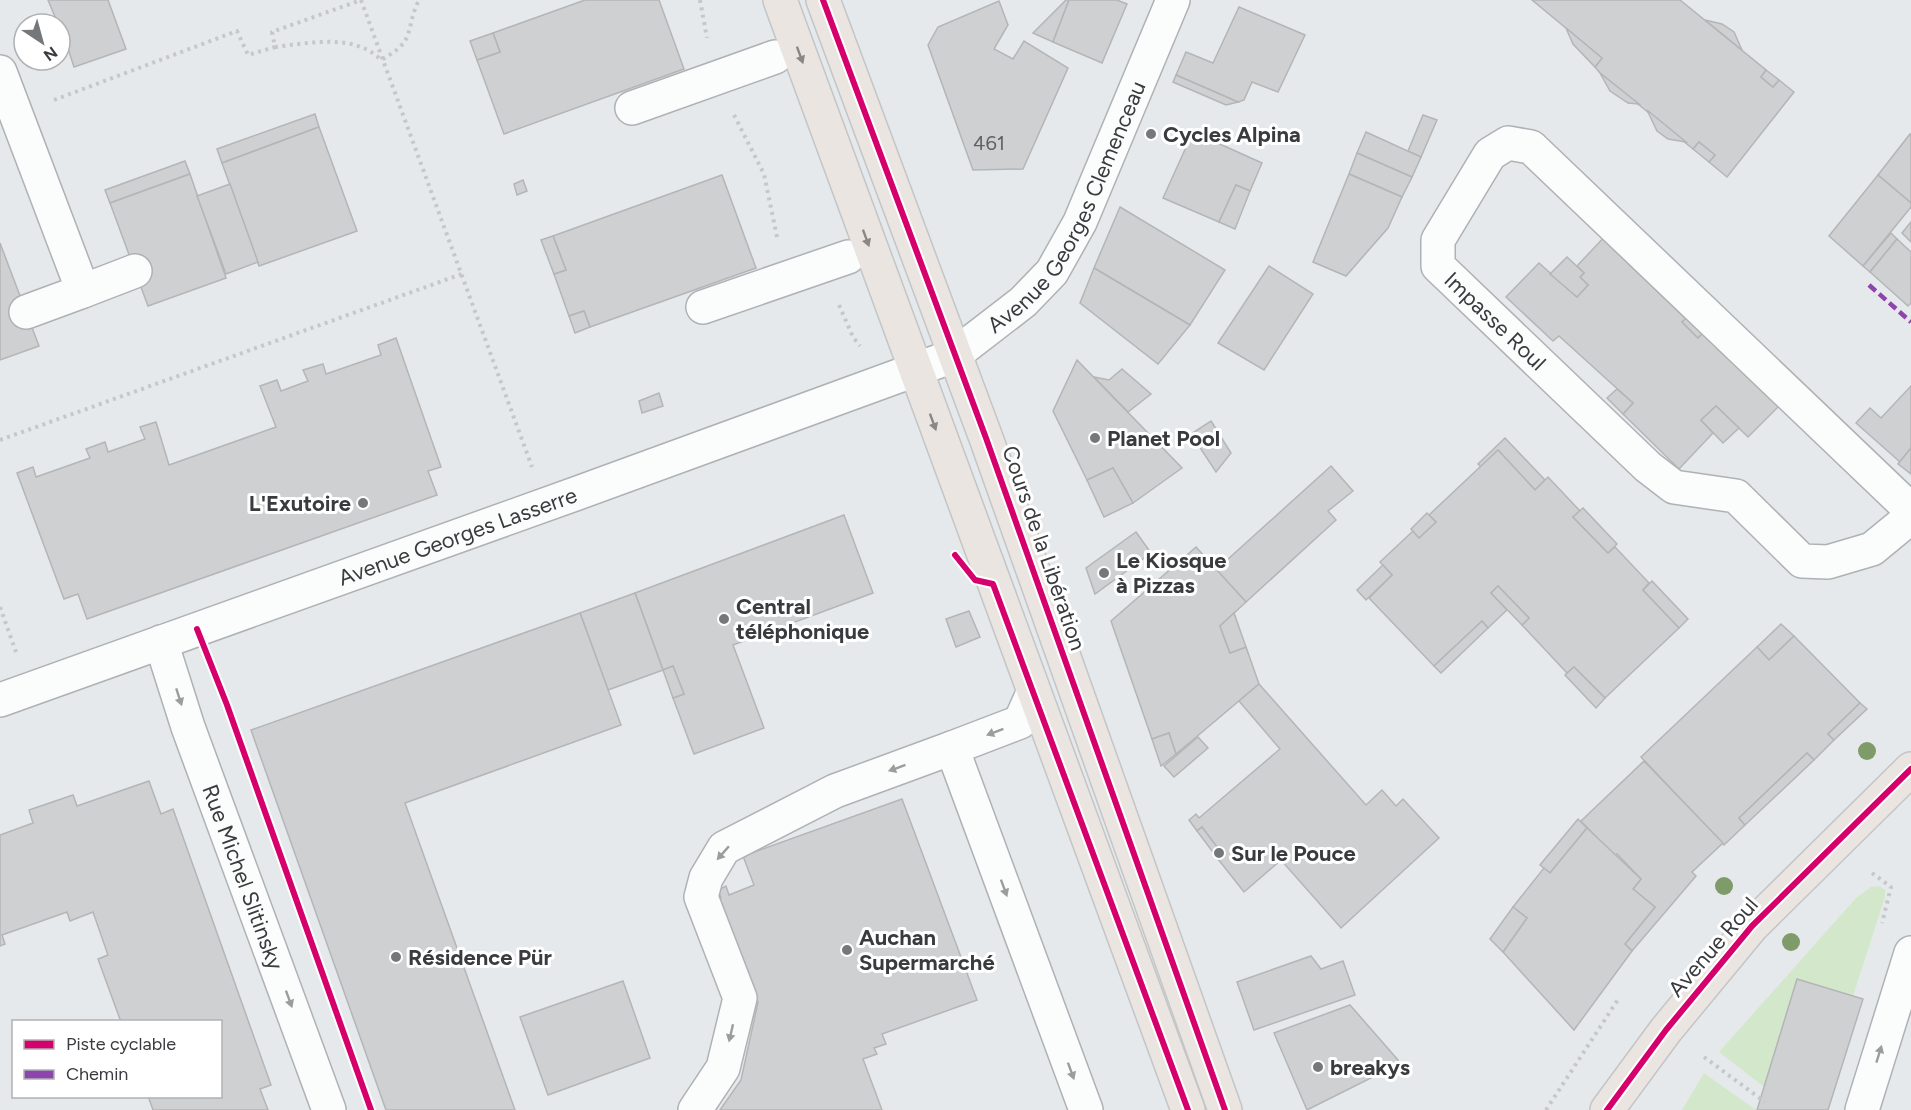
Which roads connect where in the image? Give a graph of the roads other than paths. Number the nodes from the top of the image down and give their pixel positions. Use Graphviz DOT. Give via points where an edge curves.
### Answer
graph roads {
  1 [pos="780,0"];
  2 [pos="823,0"];
  3 [pos="1173,0"];
  4 [pos="775,57"];
  5 [pos="0,72"];
  6 [pos="632,108"];
  7 [pos="849,257"];
  8 [pos="135,271"];
  9 [pos="83,291"];
  10 [pos="703,307"];
  11 [pos="26,312"];
  12 [pos="953,356"];
  13 [pos="914,370"];
  14 [pos="1911,510"];
  15 [pos="1911,517"];
  16 [pos="161,642"];
  17 [pos="1033,693"];
  18 [pos="0,700"];
  19 [pos="952,748"];
  20 [pos="1908,779"];
  21 [pos="1911,953"];
  22 [pos="329,1110"];
  23 [pos="694,1110"];
  24 [pos="1086,1110"];
  25 [pos="1188,1110"];
  26 [pos="1225,1110"];
  27 [pos="1607,1110"];
  28 [pos="1862,1110"];
  1 -- 13 [label="main road, one-way"];
  2 -- 12 [label="main road, Cours de la Libération"];
  3 -- 12 [label="street, Avenue Georges Clemenceau" via="1080,222 1052,272 1023,302"];
  4 -- 6 [label="street"];
  5 -- 9 [label="street"];
  7 -- 10 [label="street"];
  8 -- 9 [label="street"];
  9 -- 11 [label="street"];
  12 -- 13 [label="street, Avenue Georges Clemenceau"];
  12 -- 26 [label="main road, Cours de la Libération" via="986,438"];
  13 -- 16 [label="street, Avenue Georges Lasserre"];
  13 -- 17 [label="main road, one-way"];
  14 -- 15 [label="street, Impasse Roul" via="1531,147 1508,143 1490,154 1438,240 1438,266 1648,467 1674,487 1736,496 1802,561 1828,562 1872,549"];
  16 -- 18 [label="street, Avenue Georges Lasserre"];
  16 -- 22 [label="street, Rue Michel Slitinsky, one-way" via="188,727"];
  17 -- 19 [label="street, one-way" via="1020,722"];
  17 -- 25 [label="main road"];
  19 -- 23 [label="street, one-way" via="835,791 724,848 706,878 701,897 740,998 723,1068"];
  19 -- 24 [label="street, one-way"];
  20 -- 27 [label="main road, Avenue Roul" via="1752,926 1666,1030"];
  28 -- 21 [label="street, one-way"];
}
